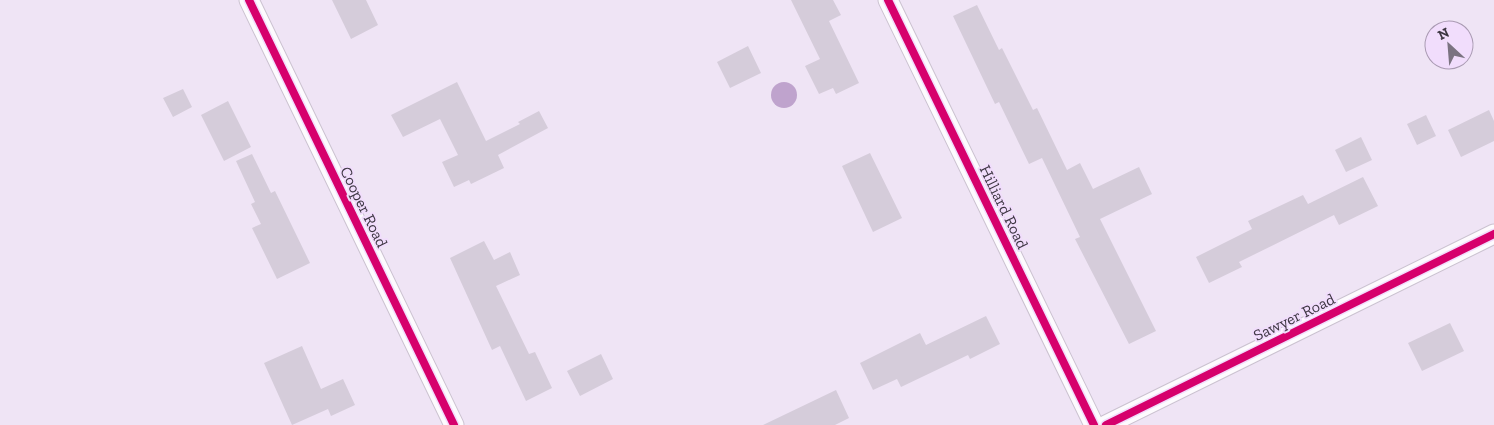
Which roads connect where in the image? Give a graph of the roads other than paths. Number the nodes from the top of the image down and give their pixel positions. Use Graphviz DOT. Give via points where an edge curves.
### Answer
graph roads {
  1 [pos="249,0"];
  2 [pos="888,0"];
  3 [pos="1494,234"];
  4 [pos="454,425"];
  5 [pos="1094,425"];
  6 [pos="1106,425"];
  1 -- 4 [label="street, Cooper Road"];
  2 -- 5 [label="street, Hilliard Road"];
  3 -- 6 [label="street, Sawyer Road"];
}
